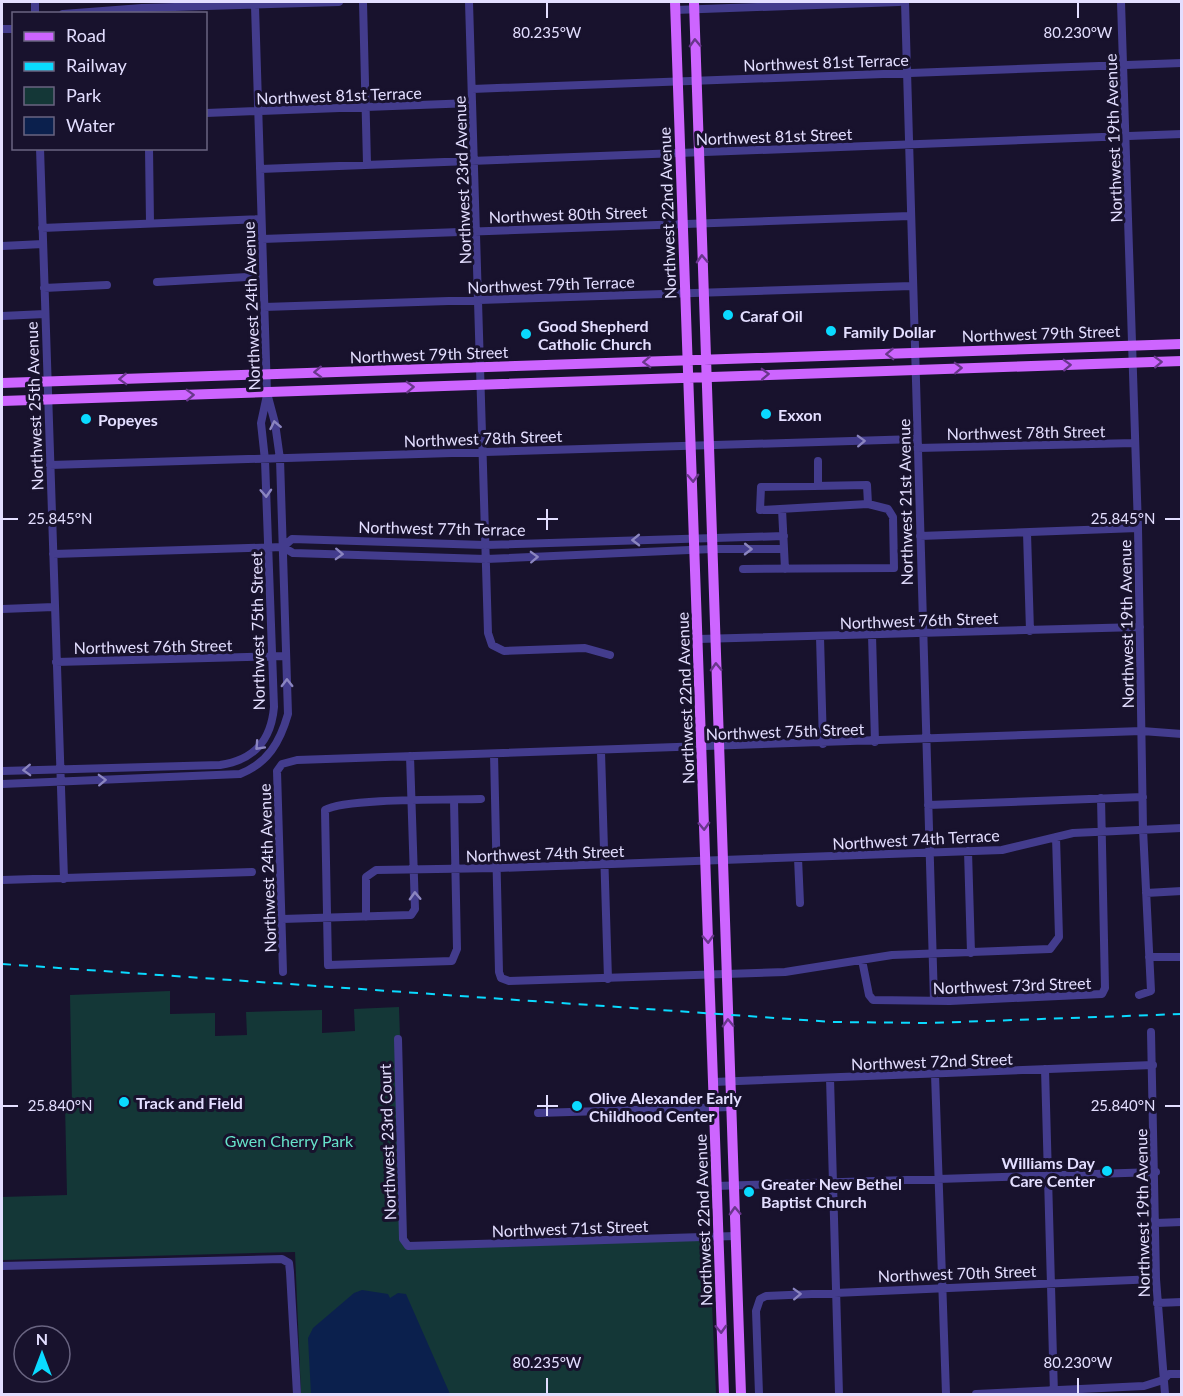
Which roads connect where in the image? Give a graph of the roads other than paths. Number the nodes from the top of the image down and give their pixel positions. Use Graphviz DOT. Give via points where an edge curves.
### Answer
graph roads {
  1 [pos="339,2"];
  2 [pos="363,2"];
  3 [pos="469,2"];
  4 [pos="900,2"];
  5 [pos="905,2"];
  6 [pos="1121,2"];
  7 [pos="694,5"];
  8 [pos="255,6"];
  9 [pos="675,6"];
  10 [pos="142,11"];
  11 [pos="116,12"];
  12 [pos="1182,63"];
  13 [pos="1124,64"];
  14 [pos="906,73"];
  15 [pos="677,81"];
  16 [pos="696,81"];
  17 [pos="472,88"];
  18 [pos="472,103"];
  19 [pos="366,108"];
  20 [pos="258,111"];
  21 [pos="207,113"];
  22 [pos="1182,134"];
  23 [pos="1127,136"];
  24 [pos="907,144"];
  25 [pos="40,150"];
  26 [pos="149,150"];
  27 [pos="680,153"];
  28 [pos="698,153"];
  29 [pos="474,161"];
  30 [pos="367,164"];
  31 [pos="260,169"];
  32 [pos="910,216"];
  33 [pos="261,219"];
  34 [pos="150,223"];
  35 [pos="700,224"];
  36 [pos="683,225"];
  37 [pos="42,228"];
  38 [pos="476,231"];
  39 [pos="262,239"];
  40 [pos="43,244"];
  41 [pos="2,246"];
  42 [pos="263,276"];
  43 [pos="157,282"];
  44 [pos="107,285"];
  45 [pos="912,286"];
  46 [pos="44,288"];
  47 [pos="703,293"];
  48 [pos="686,294"];
  49 [pos="480,299"];
  50 [pos="264,307"];
  51 [pos="45,314"];
  52 [pos="2,315"];
  53 [pos="1182,344"];
  54 [pos="1133,345"];
  55 [pos="1035,348"];
  56 [pos="915,353"];
  57 [pos="799,357"];
  58 [pos="689,360"];
  59 [pos="706,360"];
  60 [pos="1182,361"];
  61 [pos="594,363"];
  62 [pos="1134,363"];
  63 [pos="1036,366"];
  64 [pos="481,367"];
  65 [pos="375,370"];
  66 [pos="916,370"];
  67 [pos="800,373"];
  68 [pos="266,374"];
  69 [pos="706,376"];
  70 [pos="690,377"];
  71 [pos="157,378"];
  72 [pos="48,381"];
  73 [pos="547,382"];
  74 [pos="2,383"];
  75 [pos="482,384"];
  76 [pos="376,389"];
  77 [pos="267,393"];
  78 [pos="158,396"];
  79 [pos="48,399"];
  80 [pos="2,400"];
  81 [pos="709,443"];
  82 [pos="1136,443"];
  83 [pos="917,444"];
  84 [pos="692,445"];
  85 [pos="484,451"];
  86 [pos="280,459"];
  87 [pos="265,460"];
  88 [pos="818,461"];
  89 [pos="50,465"];
  90 [pos="818,486"];
  91 [pos="868,504"];
  92 [pos="783,509"];
  93 [pos="1138,528"];
  94 [pos="1027,533"];
  95 [pos="784,536"];
  96 [pos="920,536"];
  97 [pos="381,542"];
  98 [pos="712,543"];
  99 [pos="448,544"];
  100 [pos="485,545"];
  101 [pos="695,545"];
  102 [pos="269,547"];
  103 [pos="283,547"];
  104 [pos="784,549"];
  105 [pos="53,554"];
  106 [pos="381,556"];
  107 [pos="447,558"];
  108 [pos="486,559"];
  109 [pos="743,569"];
  110 [pos="785,569"];
  111 [pos="54,607"];
  112 [pos="2,609"];
  113 [pos="1140,627"];
  114 [pos="1030,631"];
  115 [pos="922,634"];
  116 [pos="872,635"];
  117 [pos="819,637"];
  118 [pos="715,638"];
  119 [pos="698,639"];
  120 [pos="610,655"];
  121 [pos="286,656"];
  122 [pos="272,657"];
  123 [pos="56,662"];
  124 [pos="1142,731"];
  125 [pos="1182,734"];
  126 [pos="926,740"];
  127 [pos="875,742"];
  128 [pos="823,744"];
  129 [pos="719,747"];
  130 [pos="702,748"];
  131 [pos="601,752"];
  132 [pos="494,754"];
  133 [pos="410,756"];
  134 [pos="282,764"];
  135 [pos="178,766"];
  136 [pos="122,768"];
  137 [pos="60,769"];
  138 [pos="2,771"];
  139 [pos="178,778"];
  140 [pos="122,780"];
  141 [pos="60,782"];
  142 [pos="3,784"];
  143 [pos="1143,796"];
  144 [pos="1101,798"];
  145 [pos="481,799"];
  146 [pos="454,800"];
  147 [pos="412,802"];
  148 [pos="928,805"];
  149 [pos="1182,828"];
  150 [pos="1143,829"];
  151 [pos="1102,831"];
  152 [pos="1056,837"];
  153 [pos="968,851"];
  154 [pos="930,853"];
  155 [pos="798,858"];
  156 [pos="723,860"];
  157 [pos="706,861"];
  158 [pos="605,864"];
  159 [pos="498,868"];
  160 [pos="414,869"];
  161 [pos="455,869"];
  162 [pos="252,872"];
  163 [pos="64,879"];
  164 [pos="2,880"];
  165 [pos="1182,891"];
  166 [pos="1146,893"];
  167 [pos="800,903"];
  168 [pos="366,917"];
  169 [pos="327,918"];
  170 [pos="282,919"];
  171 [pos="971,953"];
  172 [pos="933,955"];
  173 [pos="1149,957"];
  174 [pos="1182,957"];
  175 [pos="862,960"];
  176 [pos="284,972"];
  177 [pos="709,975"];
  178 [pos="727,975"];
  179 [pos="608,979"];
  180 [pos="1139,995"];
  181 [pos="934,1001"];
  182 [pos="1150,1032"];
  183 [pos="398,1039"];
  184 [pos="1153,1065"];
  185 [pos="1045,1069"];
  186 [pos="935,1074"];
  187 [pos="830,1078"];
  188 [pos="713,1082"];
  189 [pos="730,1082"];
  190 [pos="731,1107"];
  191 [pos="714,1108"];
  192 [pos="538,1113"];
  193 [pos="1155,1172"];
  194 [pos="1047,1175"];
  195 [pos="939,1179"];
  196 [pos="831,1182"];
  197 [pos="716,1186"];
  198 [pos="734,1186"];
  199 [pos="1182,1222"];
  200 [pos="1156,1223"];
  201 [pos="735,1236"];
  202 [pos="718,1237"];
  203 [pos="406,1244"];
  204 [pos="2,1266"];
  205 [pos="1156,1279"];
  206 [pos="1051,1284"];
  207 [pos="942,1288"];
  208 [pos="835,1292"];
  209 [pos="1182,1302"];
  210 [pos="1157,1303"];
  211 [pos="740,1368"];
  212 [pos="723,1370"];
  213 [pos="1182,1374"];
  214 [pos="1163,1380"];
  215 [pos="1054,1393"];
  216 [pos="297,1395"];
  217 [pos="724,1395"];
  218 [pos="741,1395"];
  219 [pos="759,1395"];
  220 [pos="840,1395"];
  221 [pos="946,1395"];
  222 [pos="976,1395"];
  223 [pos="1165,1395"];
  1 -- 8 [label="street"];
  2 -- 19 [label="street"];
  3 -- 17 [label="street, Northwest 23rd Avenue"];
  4 -- 7 [label="street"];
  5 -- 14 [label="street, Northwest 21st Avenue"];
  6 -- 13 [label="street, Northwest 19th Avenue"];
  7 -- 9 [label="street"];
  16 -- 7 [label="main road, Northwest 22nd Avenue, one-way"];
  8 -- 10 [label="street"];
  8 -- 20 [label="street, Northwest 24th Avenue"];
  9 -- 15 [label="main road, Northwest 22nd Avenue"];
  10 -- 11 [label="street"];
  12 -- 13 [label="street, Northwest 81st Terrace"];
  13 -- 14 [label="street, Northwest 81st Terrace"];
  13 -- 23 [label="street, Northwest 19th Avenue"];
  14 -- 16 [label="street, Northwest 81st Terrace"];
  14 -- 24 [label="street, Northwest 21st Avenue"];
  15 -- 16 [label="street, Northwest 81st Terrace"];
  15 -- 17 [label="street, Northwest 81st Terrace"];
  15 -- 27 [label="main road, Northwest 22nd Avenue"];
  16 -- 28 [label="main road, Northwest 22nd Avenue"];
  17 -- 18 [label="street, Northwest 23rd Avenue"];
  18 -- 19 [label="street, Northwest 81st Terrace"];
  18 -- 29 [label="street, Northwest 23rd Avenue"];
  19 -- 20 [label="street, Northwest 81st Terrace"];
  19 -- 30 [label="street"];
  20 -- 21 [label="street, Northwest 81st Terrace"];
  20 -- 31 [label="street, Northwest 24th Avenue"];
  22 -- 23 [label="street, Northwest 81st Street"];
  23 -- 24 [label="street, Northwest 81st Street"];
  23 -- 54 [label="street, Northwest 19th Avenue"];
  24 -- 28 [label="street, Northwest 81st Street"];
  24 -- 32 [label="street, Northwest 21st Avenue"];
  25 -- 37 [label="street, Northwest 25th Avenue"];
  26 -- 34 [label="street"];
  27 -- 28 [label="street, Northwest 81st Street"];
  27 -- 29 [label="street, Northwest 81st Street"];
  27 -- 36 [label="main road, Northwest 22nd Avenue"];
  28 -- 35 [label="main road, Northwest 22nd Avenue"];
  29 -- 30 [label="street, Northwest 81st Street"];
  29 -- 38 [label="street, Northwest 23rd Avenue"];
  30 -- 31 [label="street, Northwest 81st Street"];
  31 -- 33 [label="street, Northwest 24th Avenue"];
  32 -- 35 [label="street, Northwest 80th Street"];
  32 -- 45 [label="street, Northwest 21st Avenue"];
  33 -- 34 [label="street"];
  33 -- 39 [label="street, Northwest 24th Avenue"];
  34 -- 37 [label="street"];
  35 -- 36 [label="street, Northwest 80th Street"];
  47 -- 35 [label="main road, Northwest 22nd Avenue, one-way"];
  36 -- 38 [label="street, Northwest 80th Street"];
  36 -- 48 [label="main road, Northwest 22nd Avenue"];
  37 -- 40 [label="street, Northwest 25th Avenue"];
  38 -- 39 [label="street, Northwest 80th Street"];
  38 -- 49 [label="street, Northwest 23rd Avenue"];
  39 -- 42 [label="street, Northwest 24th Avenue"];
  40 -- 41 [label="street"];
  40 -- 46 [label="street, Northwest 25th Avenue"];
  42 -- 43 [label="street"];
  42 -- 50 [label="street, Northwest 24th Avenue"];
  44 -- 46 [label="street"];
  45 -- 47 [label="street, Northwest 79th Terrace"];
  45 -- 56 [label="street, Northwest 21st Avenue"];
  46 -- 51 [label="street, Northwest 25th Avenue"];
  47 -- 48 [label="street, Northwest 79th Terrace"];
  47 -- 59 [label="main road, Northwest 22nd Avenue"];
  48 -- 49 [label="street, Northwest 79th Terrace"];
  48 -- 58 [label="main road, Northwest 22nd Avenue"];
  49 -- 50 [label="street, Northwest 79th Terrace"];
  49 -- 64 [label="street, Northwest 23rd Avenue"];
  50 -- 68 [label="street, Northwest 24th Avenue"];
  51 -- 52 [label="street"];
  51 -- 72 [label="street, Northwest 25th Avenue"];
  53 -- 54 [label="main road, Northwest 79th Street"];
  54 -- 55 [label="main road, Northwest 79th Street"];
  54 -- 62 [label="street, Northwest 19th Avenue"];
  55 -- 56 [label="main road, Northwest 79th Street"];
  55 -- 63 [label="main road"];
  56 -- 57 [label="main road, Northwest 79th Street, one-way"];
  56 -- 66 [label="street, Northwest 21st Avenue"];
  57 -- 59 [label="main road, Northwest 79th Street"];
  57 -- 67 [label="main road"];
  58 -- 59 [label="main road, Northwest 79th Street"];
  58 -- 61 [label="main road, Northwest 79th Street, one-way"];
  58 -- 70 [label="main road, Northwest 22nd Avenue"];
  59 -- 69 [label="main road, Northwest 22nd Avenue"];
  62 -- 60 [label="main road, Northwest 79th Street, one-way"];
  61 -- 64 [label="main road, Northwest 79th Street"];
  61 -- 73 [label="main road" via="580,375"];
  63 -- 62 [label="main road, Northwest 79th Street, one-way"];
  62 -- 82 [label="street, Northwest 19th Avenue"];
  66 -- 63 [label="main road, Northwest 79th Street, one-way"];
  64 -- 65 [label="main road, Northwest 79th Street"];
  64 -- 75 [label="street, Northwest 23rd Avenue"];
  65 -- 68 [label="main road, Northwest 79th Street, one-way"];
  65 -- 76 [label="main road"];
  66 -- 67 [label="main road, Northwest 79th Street"];
  66 -- 83 [label="street, Northwest 21st Avenue"];
  69 -- 67 [label="main road, Northwest 79th Street, one-way"];
  68 -- 71 [label="main road, Northwest 79th Street"];
  68 -- 77 [label="street, Northwest 24th Avenue"];
  69 -- 70 [label="main road, Northwest 79th Street"];
  69 -- 81 [label="main road, Northwest 22nd Avenue"];
  70 -- 73 [label="main road, Northwest 79th Street"];
  70 -- 84 [label="main road, Northwest 22nd Avenue"];
  71 -- 72 [label="main road, Northwest 79th Street, one-way"];
  71 -- 78 [label="main road"];
  72 -- 74 [label="main road, Northwest 79th Street"];
  72 -- 79 [label="street, Northwest 25th Avenue"];
  73 -- 75 [label="main road, Northwest 79th Street"];
  76 -- 75 [label="main road, Northwest 79th Street, one-way"];
  75 -- 85 [label="street, Northwest 23rd Avenue"];
  76 -- 77 [label="main road, Northwest 79th Street"];
  78 -- 77 [label="main road, Northwest 79th Street, one-way"];
  86 -- 77 [label="street, Northwest 24th Avenue, one-way"];
  77 -- 87 [label="street, Northwest 75th Street" via="261,423"];
  78 -- 79 [label="main road, Northwest 79th Street"];
  79 -- 80 [label="main road, Northwest 79th Street"];
  79 -- 89 [label="street, Northwest 25th Avenue"];
  81 -- 83 [label="street, Northwest 78th Street, one-way"];
  81 -- 84 [label="street, Northwest 78th Street"];
  81 -- 98 [label="main road, Northwest 22nd Avenue"];
  82 -- 83 [label="street, Northwest 78th Street"];
  82 -- 93 [label="street, Northwest 19th Avenue"];
  83 -- 96 [label="street, Northwest 21st Avenue"];
  84 -- 85 [label="street, Northwest 78th Street"];
  84 -- 101 [label="main road, Northwest 22nd Avenue, one-way"];
  85 -- 86 [label="street, Northwest 78th Street"];
  85 -- 100 [label="street, Northwest 23rd Avenue"];
  86 -- 87 [label="street, Northwest 78th Street"];
  86 -- 103 [label="street, Northwest 24th Avenue"];
  87 -- 89 [label="street, Northwest 78th Street"];
  87 -- 102 [label="street, Northwest 75th Street, one-way"];
  88 -- 90 [label="street"];
  89 -- 105 [label="street, Northwest 25th Avenue"];
  90 -- 91 [label="street" via="867,485"];
  90 -- 92 [label="street" via="761,487 760,510"];
  91 -- 92 [label="street"];
  91 -- 110 [label="street" via="888,509 893,517 894,568"];
  92 -- 95 [label="street"];
  93 -- 94 [label="street"];
  93 -- 113 [label="street, Northwest 19th Avenue"];
  94 -- 96 [label="street"];
  94 -- 114 [label="street"];
  95 -- 98 [label="street, Northwest 77th Terrace"];
  95 -- 104 [label="street"];
  96 -- 115 [label="street, Northwest 21st Avenue"];
  97 -- 99 [label="street, Northwest 77th Terrace"];
  97 -- 103 [label="street, Northwest 77th Terrace" via="292,539"];
  97 -- 106 [label="street"];
  98 -- 101 [label="street, Northwest 77th Terrace"];
  98 -- 104 [label="street, Northwest 77th Terrace, one-way"];
  98 -- 118 [label="main road, Northwest 22nd Avenue"];
  99 -- 100 [label="street, Northwest 77th Terrace"];
  99 -- 107 [label="street"];
  101 -- 100 [label="street, Northwest 77th Terrace, one-way"];
  100 -- 108 [label="street, Northwest 23rd Avenue"];
  108 -- 101 [label="street, Northwest 77th Terrace, one-way"];
  101 -- 119 [label="main road, Northwest 22nd Avenue"];
  102 -- 103 [label="street, Northwest 77th Terrace"];
  102 -- 105 [label="street, Northwest 77th Terrace"];
  102 -- 122 [label="street, Northwest 75th Street"];
  103 -- 106 [label="street, Northwest 77th Terrace, one-way" via="293,553"];
  103 -- 121 [label="street, Northwest 24th Avenue"];
  104 -- 110 [label="street"];
  105 -- 111 [label="street, Northwest 25th Avenue"];
  106 -- 107 [label="street, Northwest 77th Terrace"];
  107 -- 108 [label="street, Northwest 77th Terrace"];
  108 -- 120 [label="street, Northwest 23rd Avenue" via="488,633 492,645 504,651 595,649"];
  109 -- 110 [label="street"];
  111 -- 112 [label="street"];
  111 -- 123 [label="street, Northwest 25th Avenue"];
  113 -- 114 [label="street, Northwest 76th Street"];
  113 -- 124 [label="street, Northwest 19th Avenue"];
  114 -- 115 [label="street, Northwest 76th Street"];
  115 -- 116 [label="street, Northwest 76th Street"];
  115 -- 126 [label="street, Northwest 21st Avenue"];
  116 -- 117 [label="street, Northwest 76th Street"];
  116 -- 127 [label="street"];
  117 -- 118 [label="street, Northwest 76th Street"];
  117 -- 128 [label="street"];
  118 -- 119 [label="street, Northwest 76th Street"];
  129 -- 118 [label="main road, Northwest 22nd Avenue, one-way"];
  119 -- 130 [label="main road, Northwest 22nd Avenue"];
  121 -- 122 [label="street, Northwest 76th Street"];
  139 -- 121 [label="street, Northwest 24th Avenue, one-way" via="227,776 251,770 269,756 282,735 288,714"];
  122 -- 123 [label="street, Northwest 76th Street"];
  122 -- 135 [label="street, Northwest 75th Street, one-way" via="272,723 262,745 231,763"];
  123 -- 137 [label="street, Northwest 25th Avenue"];
  124 -- 125 [label="street, Northwest 75th Street"];
  124 -- 126 [label="street, Northwest 75th Street"];
  124 -- 143 [label="street, Northwest 19th Avenue"];
  126 -- 127 [label="street, Northwest 75th Street"];
  126 -- 148 [label="street, Northwest 21st Avenue"];
  127 -- 128 [label="street, Northwest 75th Street"];
  128 -- 129 [label="street, Northwest 75th Street"];
  129 -- 130 [label="street, Northwest 75th Street"];
  129 -- 156 [label="main road, Northwest 22nd Avenue"];
  130 -- 131 [label="street, Northwest 75th Street"];
  130 -- 157 [label="main road, Northwest 22nd Avenue, one-way"];
  131 -- 132 [label="street, Northwest 75th Street"];
  131 -- 158 [label="street"];
  132 -- 133 [label="street, Northwest 75th Street"];
  132 -- 159 [label="street"];
  133 -- 134 [label="street, Northwest 75th Street" via="297,760"];
  133 -- 147 [label="street"];
  134 -- 170 [label="street, Northwest 24th Avenue" via="277,771"];
  135 -- 136 [label="street, Northwest 75th Street"];
  135 -- 139 [label="street"];
  136 -- 137 [label="street, Northwest 75th Street"];
  136 -- 140 [label="street"];
  137 -- 138 [label="street, Northwest 75th Street, one-way"];
  137 -- 141 [label="street, Northwest 25th Avenue"];
  138 -- 142 [label="street"];
  139 -- 140 [label="street"];
  141 -- 140 [label="street, one-way"];
  141 -- 142 [label="street"];
  141 -- 163 [label="street, Northwest 25th Avenue"];
  143 -- 144 [label="street, Northwest 74th Terrace"];
  143 -- 150 [label="street, Northwest 19th Avenue"];
  144 -- 148 [label="street, Northwest 74th Terrace"];
  144 -- 151 [label="street"];
  145 -- 146 [label="street"];
  146 -- 147 [label="street"];
  146 -- 161 [label="street"];
  147 -- 160 [label="street"];
  147 -- 169 [label="street" via="334,804 325,810"];
  148 -- 154 [label="street, Northwest 21st Avenue"];
  149 -- 150 [label="street, Northwest 74th Terrace"];
  150 -- 151 [label="street, Northwest 74th Terrace"];
  150 -- 166 [label="street, Northwest 19th Avenue"];
  151 -- 152 [label="street, Northwest 74th Terrace"];
  151 -- 181 [label="street, Northwest 73rd Street" via="1104,992 1097,996"];
  152 -- 153 [label="street, Northwest 74th Terrace" via="1002,850"];
  152 -- 171 [label="street, Northwest 73rd Street" via="1056,943 1050,950 1042,951"];
  153 -- 154 [label="street, Northwest 74th Terrace"];
  153 -- 171 [label="street"];
  154 -- 155 [label="street, Northwest 74th Terrace"];
  154 -- 172 [label="street, Northwest 21st Avenue"];
  155 -- 156 [label="street, Northwest 74th Terrace"];
  155 -- 167 [label="street"];
  156 -- 157 [label="street, Northwest 74th Street"];
  156 -- 178 [label="main road, Northwest 22nd Avenue"];
  157 -- 158 [label="street, Northwest 74th Street"];
  157 -- 177 [label="main road, Northwest 22nd Avenue, one-way"];
  158 -- 159 [label="street, Northwest 74th Street"];
  158 -- 179 [label="street"];
  159 -- 161 [label="street, Northwest 74th Street"];
  159 -- 179 [label="street, Northwest 73rd Street" via="501,978"];
  160 -- 161 [label="street, Northwest 74th Street"];
  160 -- 168 [label="street, Northwest 74th Street" via="369,873"];
  168 -- 160 [label="street, one-way" via="405,917 415,909"];
  161 -- 169 [label="street" via="457,949 452,960 328,965"];
  162 -- 163 [label="street"];
  163 -- 164 [label="street"];
  165 -- 166 [label="street"];
  166 -- 173 [label="street, Northwest 19th Avenue"];
  168 -- 169 [label="street"];
  169 -- 170 [label="street"];
  170 -- 176 [label="street, Northwest 24th Avenue"];
  171 -- 172 [label="street, Northwest 73rd Street"];
  172 -- 175 [label="street, Northwest 73rd Street"];
  172 -- 181 [label="street, Northwest 21st Avenue"];
  173 -- 174 [label="street"];
  173 -- 180 [label="street" via="1151,991"];
  175 -- 178 [label="street, Northwest 73rd Street" via="785,972"];
  175 -- 181 [label="street, Northwest 73rd Street" via="873,1000"];
  177 -- 178 [label="street, Northwest 73rd Street"];
  177 -- 179 [label="street, Northwest 73rd Street"];
  177 -- 188 [label="main road, Northwest 22nd Avenue"];
  189 -- 178 [label="main road, Northwest 22nd Avenue, one-way"];
  182 -- 184 [label="street, Northwest 19th Avenue"];
  183 -- 203 [label="street, Northwest 23rd Court"];
  184 -- 185 [label="street, Northwest 72nd Street"];
  184 -- 193 [label="street, Northwest 19th Avenue"];
  185 -- 186 [label="street, Northwest 72nd Street"];
  185 -- 194 [label="street"];
  186 -- 187 [label="street, Northwest 72nd Street"];
  186 -- 195 [label="street"];
  187 -- 189 [label="street, Northwest 72nd Street"];
  187 -- 196 [label="street"];
  188 -- 189 [label="street, Northwest 72nd Street"];
  188 -- 191 [label="main road, Northwest 22nd Avenue"];
  189 -- 190 [label="main road, Northwest 22nd Avenue"];
  190 -- 191 [label="street"];
  190 -- 198 [label="main road, Northwest 22nd Avenue"];
  191 -- 192 [label="street"];
  191 -- 197 [label="main road, Northwest 22nd Avenue"];
  193 -- 194 [label="street"];
  193 -- 200 [label="street, Northwest 19th Avenue"];
  194 -- 195 [label="street"];
  194 -- 206 [label="street"];
  195 -- 196 [label="street"];
  195 -- 207 [label="street"];
  196 -- 198 [label="street"];
  196 -- 208 [label="street"];
  197 -- 198 [label="street"];
  197 -- 202 [label="main road, Northwest 22nd Avenue"];
  201 -- 198 [label="main road, Northwest 22nd Avenue, one-way"];
  199 -- 200 [label="street"];
  200 -- 205 [label="street, Northwest 19th Avenue"];
  201 -- 202 [label="street, Northwest 71st Street"];
  201 -- 211 [label="main road, Northwest 22nd Avenue"];
  202 -- 203 [label="street, Northwest 71st Street"];
  202 -- 212 [label="main road, Northwest 22nd Avenue, one-way"];
  204 -- 216 [label="street" via="282,1259 289,1263 290,1272"];
  205 -- 206 [label="street, Northwest 70th Street"];
  205 -- 210 [label="street, Northwest 19th Avenue"];
  206 -- 207 [label="street, Northwest 70th Street"];
  206 -- 215 [label="street"];
  207 -- 208 [label="street, Northwest 70th Street"];
  207 -- 221 [label="street"];
  219 -- 208 [label="street, Northwest 70th Street, one-way" via="756,1311 760,1299"];
  208 -- 220 [label="street"];
  209 -- 210 [label="street"];
  210 -- 214 [label="street, Northwest 19th Avenue"];
  211 -- 212 [label="main road"];
  211 -- 218 [label="main road, Northwest 22nd Avenue"];
  212 -- 217 [label="main road, Northwest 22nd Avenue"];
  213 -- 214 [label="street" via="1169,1374"];
  214 -- 215 [label="street" via="1144,1386"];
  214 -- 223 [label="street, Northwest 19th Avenue"];
  215 -- 222 [label="street"];
}
